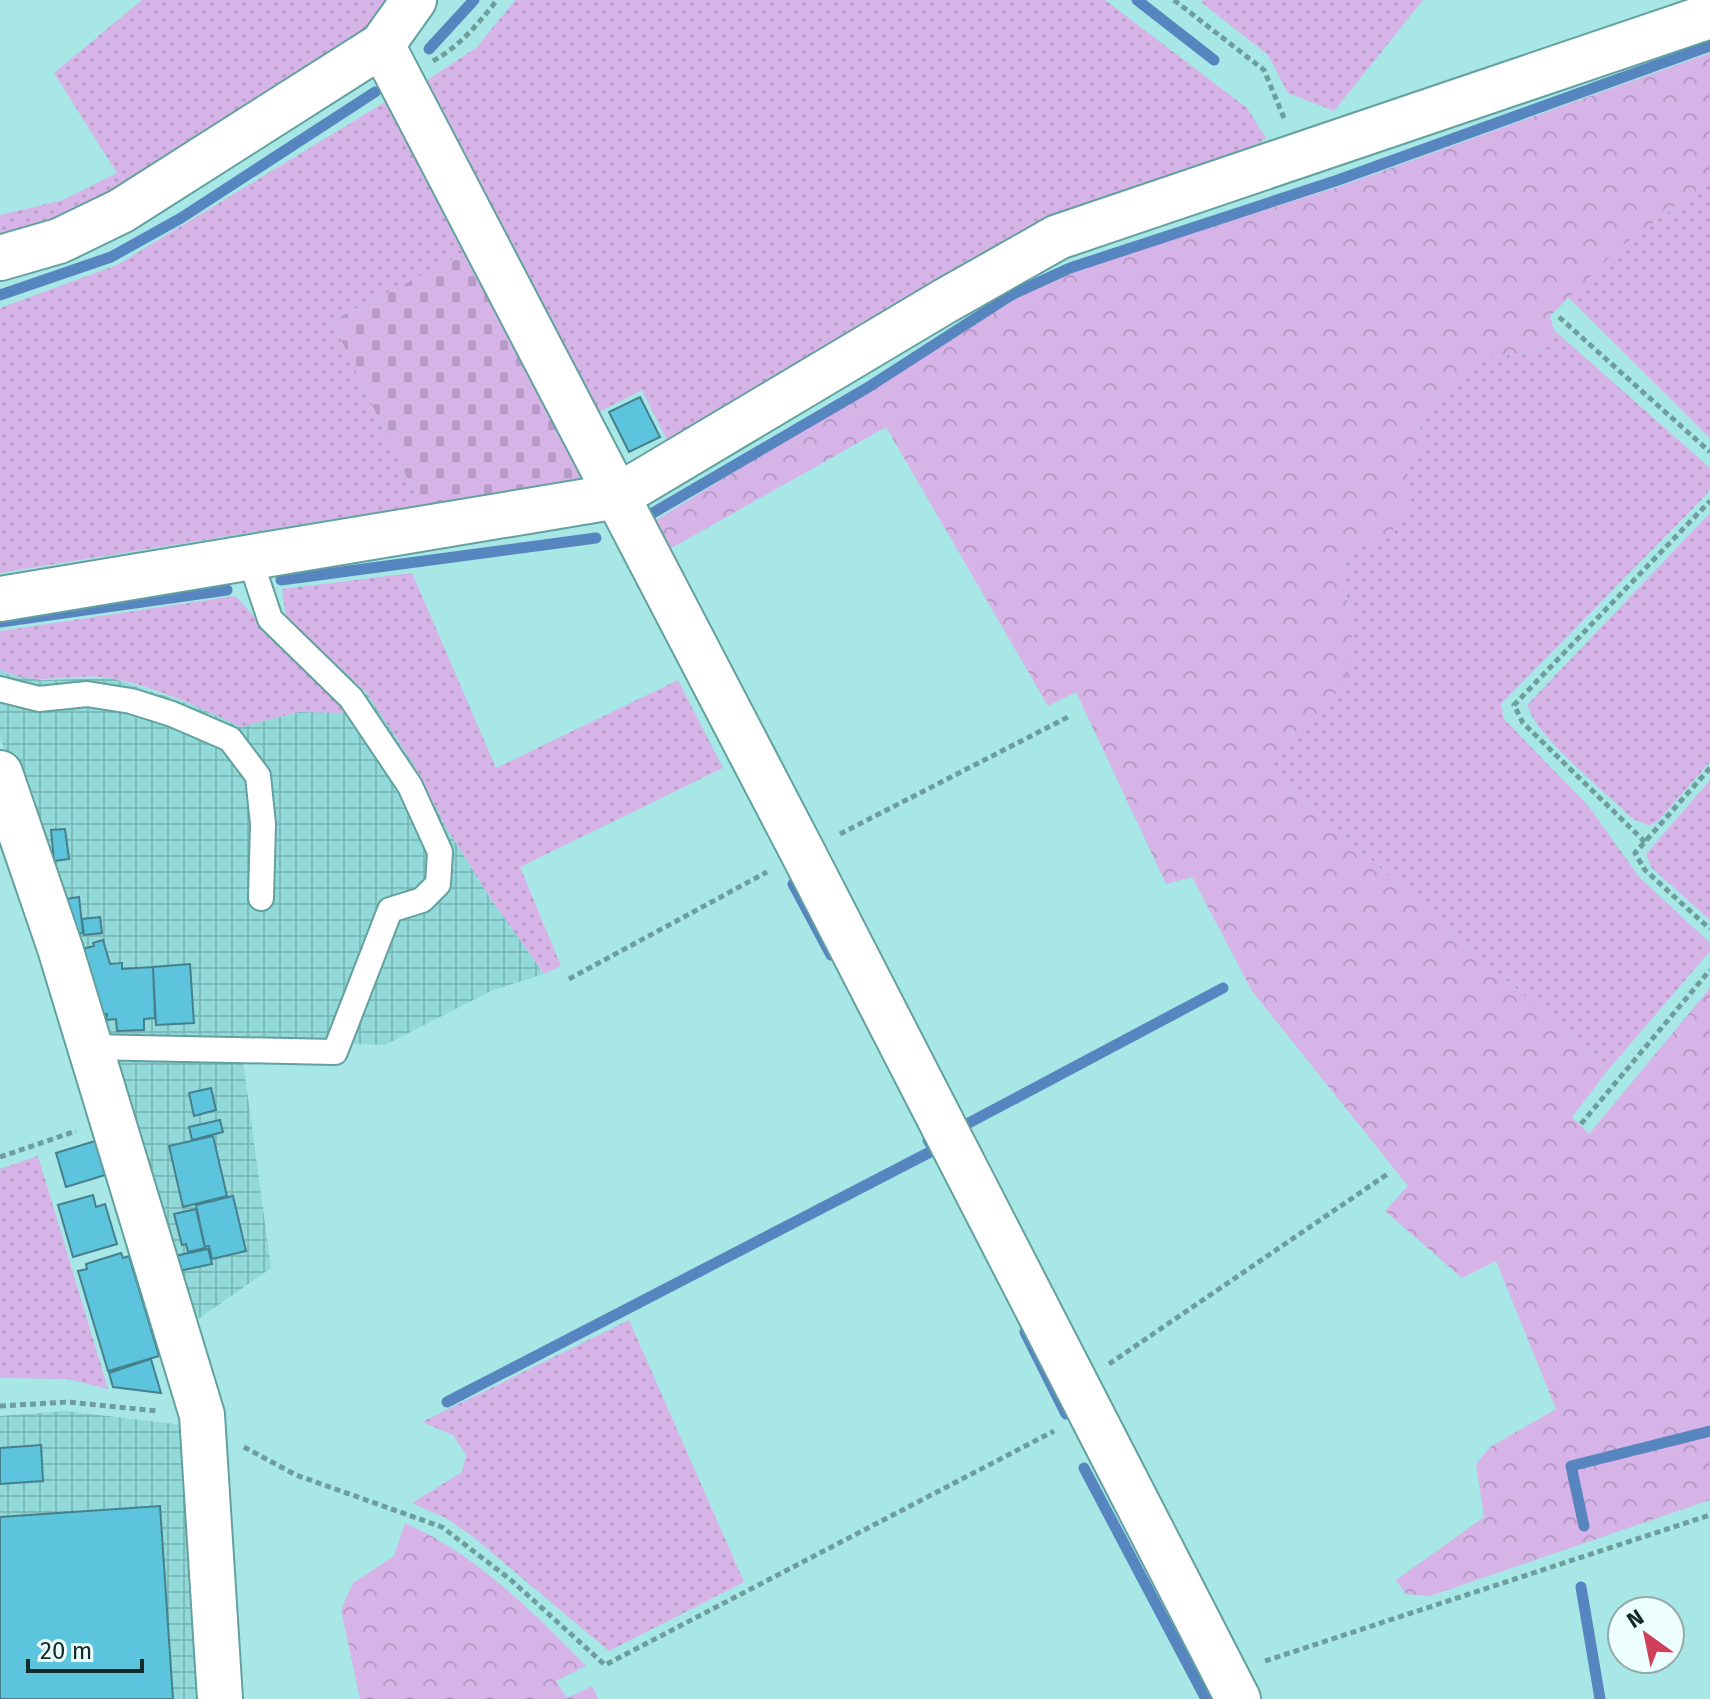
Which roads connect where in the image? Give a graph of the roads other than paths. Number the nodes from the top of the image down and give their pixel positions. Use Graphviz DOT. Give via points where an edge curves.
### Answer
graph roads {
  1 [pos="414,0"];
  2 [pos="1710,16"];
  3 [pos="392,62"];
  4 [pos="0,258"];
  5 [pos="618,496"];
  6 [pos="249,556"];
  7 [pos="0,599"];
  8 [pos="0,689"];
  9 [pos="0,773"];
  10 [pos="261,898"];
  11 [pos="88,1047"];
  12 [pos="1232,1686"];
  13 [pos="220,1699"];
  1 -- 3 [label="street"];
  2 -- 5 [label="street" via="1058,237"];
  3 -- 4 [label="street" via="121,211 59,241"];
  3 -- 5 [label="street"];
  5 -- 6 [label="street"];
  5 -- 12 [label="street"];
  6 -- 7 [label="street"];
  6 -- 11 [label="lane" via="270,619 351,698 410,786 440,852 438,884 422,900 390,910 335,1052"];
  8 -- 10 [label="lane" via="39,699 87,694 131,701 230,739 258,776"];
  9 -- 11 [label="street"];
  11 -- 13 [label="street" via="203,1421"];
}
